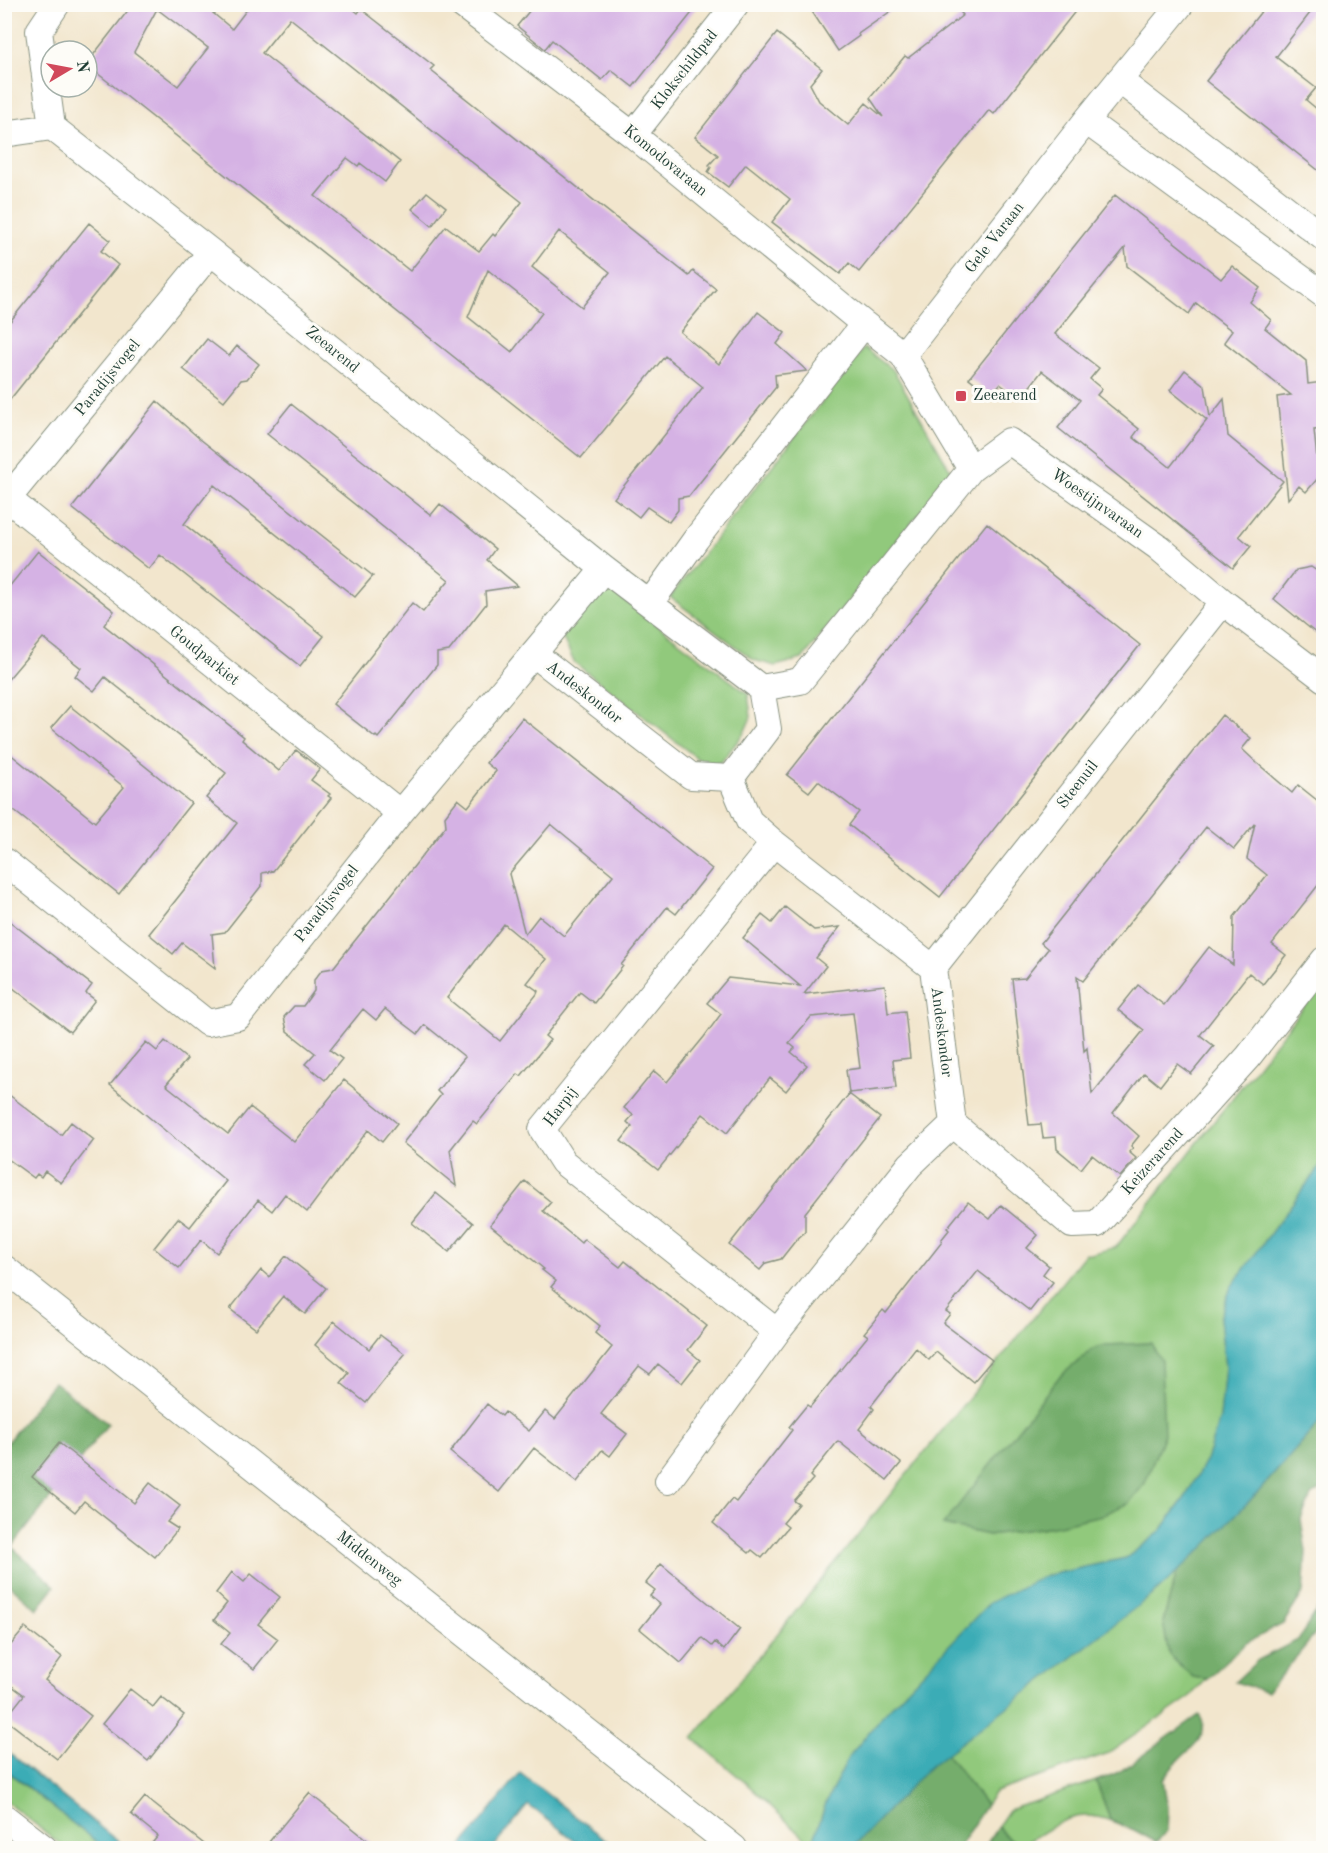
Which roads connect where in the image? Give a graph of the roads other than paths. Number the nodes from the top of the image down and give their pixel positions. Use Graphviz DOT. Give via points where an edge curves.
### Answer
graph roads {
  1 [pos="57,4"];
  2 [pos="461,4"];
  3 [pos="736,4"];
  4 [pos="1181,4"];
  5 [pos="1119,80"];
  6 [pos="1086,121"];
  7 [pos="51,127"];
  8 [pos="10,133"];
  9 [pos="633,135"];
  10 [pos="1323,238"];
  11 [pos="211,252"];
  12 [pos="1323,295"];
  13 [pos="864,324"];
  14 [pos="903,355"];
  15 [pos="971,469"];
  16 [pos="6,501"];
  17 [pos="604,569"];
  18 [pos="1223,602"];
  19 [pos="650,603"];
  20 [pos="534,654"];
  21 [pos="1323,679"];
  22 [pos="761,688"];
  23 [pos="731,778"];
  24 [pos="400,813"];
  25 [pos="774,843"];
  26 [pos="4,861"];
  27 [pos="1323,960"];
  28 [pos="933,968"];
  29 [pos="953,1124"];
  30 [pos="4,1268"];
  31 [pos="777,1332"];
  32 [pos="668,1480"];
  33 [pos="4,1817"];
  34 [pos="44,1848"];
  35 [pos="734,1848"];
  1 -- 7 [label="street" via="39,31"];
  2 -- 9 [label="street, Komodovaraan"];
  3 -- 9 [label="street, Klokschildpad"];
  4 -- 5 [label="street, Gele Varaan"];
  5 -- 6 [label="street, Gele Varaan"];
  5 -- 10 [label="street"];
  6 -- 12 [label="street"];
  6 -- 14 [label="street, Gele Varaan"];
  7 -- 8 [label="street"];
  7 -- 11 [label="street, Zeearend"];
  9 -- 13 [label="street, Komodovaraan"];
  11 -- 16 [label="street, Paradijsvogel"];
  11 -- 17 [label="street, Zeearend"];
  13 -- 14 [label="street"];
  13 -- 19 [label="street"];
  14 -- 15 [label="street"];
  15 -- 18 [label="street, Woestijnvaraan" via="1009,441 1158,547"];
  15 -- 22 [label="street" via="800,681"];
  16 -- 24 [label="street, Goudparkiet"];
  17 -- 19 [label="street, Zeearend"];
  17 -- 20 [label="street, Paradijsvogel"];
  18 -- 21 [label="street, Woestijnvaraan"];
  18 -- 28 [label="street, Steenuil"];
  19 -- 22 [label="street, Zeearend"];
  20 -- 23 [label="street, Andeskondor" via="691,776"];
  20 -- 24 [label="street, Paradijsvogel"];
  22 -- 23 [label="street" via="768,729"];
  23 -- 25 [label="street, Andeskondor" via="749,820"];
  24 -- 26 [label="street, Paradijsvogel" via="238,1017 207,1023"];
  25 -- 28 [label="street, Andeskondor"];
  25 -- 31 [label="street, Harpij" via="542,1129 563,1162"];
  27 -- 29 [label="street, Keizerarend" via="1248,1057 1097,1224 1072,1225"];
  28 -- 29 [label="street, Andeskondor"];
  29 -- 31 [label="street" via="910,1165"];
  30 -- 35 [label="street, Middenweg"];
  31 -- 32 [label="street"];
  33 -- 34 [label="street"];
}
